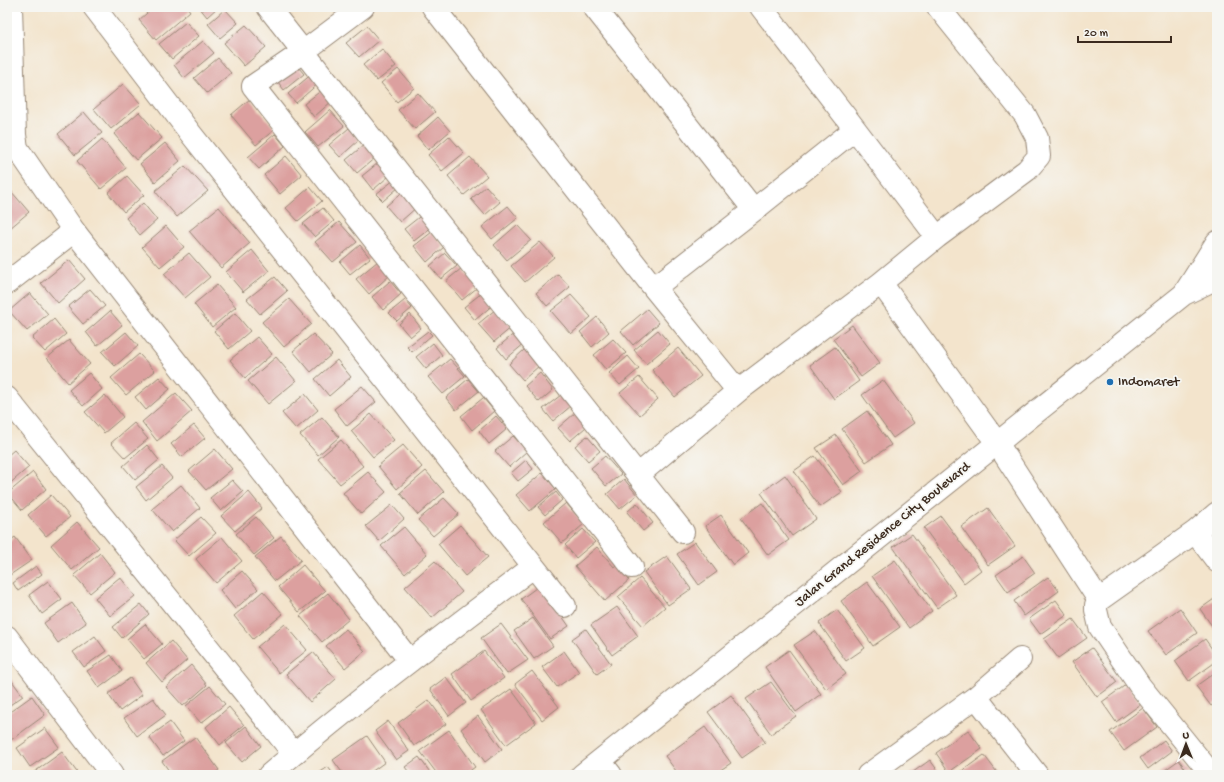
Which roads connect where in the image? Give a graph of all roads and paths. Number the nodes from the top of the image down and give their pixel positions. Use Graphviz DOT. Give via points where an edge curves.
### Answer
graph roads {
  1 [pos="11,7"];
  2 [pos="94,7"];
  3 [pos="268,7"];
  4 [pos="363,7"];
  5 [pos="433,7"];
  6 [pos="594,7"];
  7 [pos="761,7"];
  8 [pos="938,7"];
  9 [pos="303,52"];
  10 [pos="856,129"];
  11 [pos="754,210"];
  12 [pos="74,231"];
  13 [pos="937,237"];
  14 [pos="1217,242"];
  15 [pos="1217,278"];
  16 [pos="7,283"];
  17 [pos="881,283"];
  18 [pos="654,288"];
  19 [pos="1184,294"];
  20 [pos="738,390"];
  21 [pos="7,398"];
  22 [pos="997,443"];
  23 [pos="638,475"];
  24 [pos="1217,514"];
  25 [pos="683,532"];
  26 [pos="1194,532"];
  27 [pos="1217,561"];
  28 [pos="533,567"];
  29 [pos="632,567"];
  30 [pos="1099,600"];
  31 [pos="565,606"];
  32 [pos="7,637"];
  33 [pos="1020,659"];
  34 [pos="410,661"];
  35 [pos="976,697"];
  36 [pos="294,754"];
  37 [pos="606,768"];
  38 [pos="112,775"];
  39 [pos="269,775"];
  40 [pos="582,775"];
  41 [pos="868,775"];
  42 [pos="1037,775"];
  43 [pos="1212,775"];
  1 -- 12 [label="street" via="17,148"];
  2 -- 28 [label="street"];
  3 -- 9 [label="street"];
  4 -- 9 [label="street"];
  5 -- 18 [label="street"];
  6 -- 11 [label="street"];
  7 -- 10 [label="street"];
  8 -- 13 [label="street" via="1025,115 1037,138 1039,156 1027,170"];
  9 -- 23 [label="street"];
  9 -- 29 [label="street" via="253,86"];
  10 -- 11 [label="street"];
  10 -- 13 [label="street"];
  11 -- 18 [label="street"];
  12 -- 16 [label="street"];
  12 -- 34 [label="street"];
  13 -- 17 [label="street"];
  14 -- 19 [label="street"];
  15 -- 19 [label="street"];
  17 -- 20 [label="street"];
  17 -- 22 [label="street"];
  18 -- 20 [label="street"];
  19 -- 22 [label="street, Jalan Grand Residence City Boulevard"];
  20 -- 23 [label="street"];
  21 -- 36 [label="street"];
  22 -- 30 [label="street"];
  22 -- 37 [label="street, Jalan Grand Residence City Boulevard"];
  23 -- 25 [label="street"];
  24 -- 26 [label="street"];
  26 -- 27 [label="street"];
  26 -- 30 [label="street"];
  28 -- 31 [label="street"];
  28 -- 34 [label="street"];
  30 -- 43 [label="street" via="1096,610 1100,627 1140,686"];
  32 -- 38 [label="street"];
  33 -- 35 [label="street"];
  34 -- 36 [label="street"];
  35 -- 41 [label="street"];
  35 -- 42 [label="street"];
  36 -- 39 [label="street"];
  37 -- 40 [label="street, Jalan Grand Residence City Boulevard"];
}
